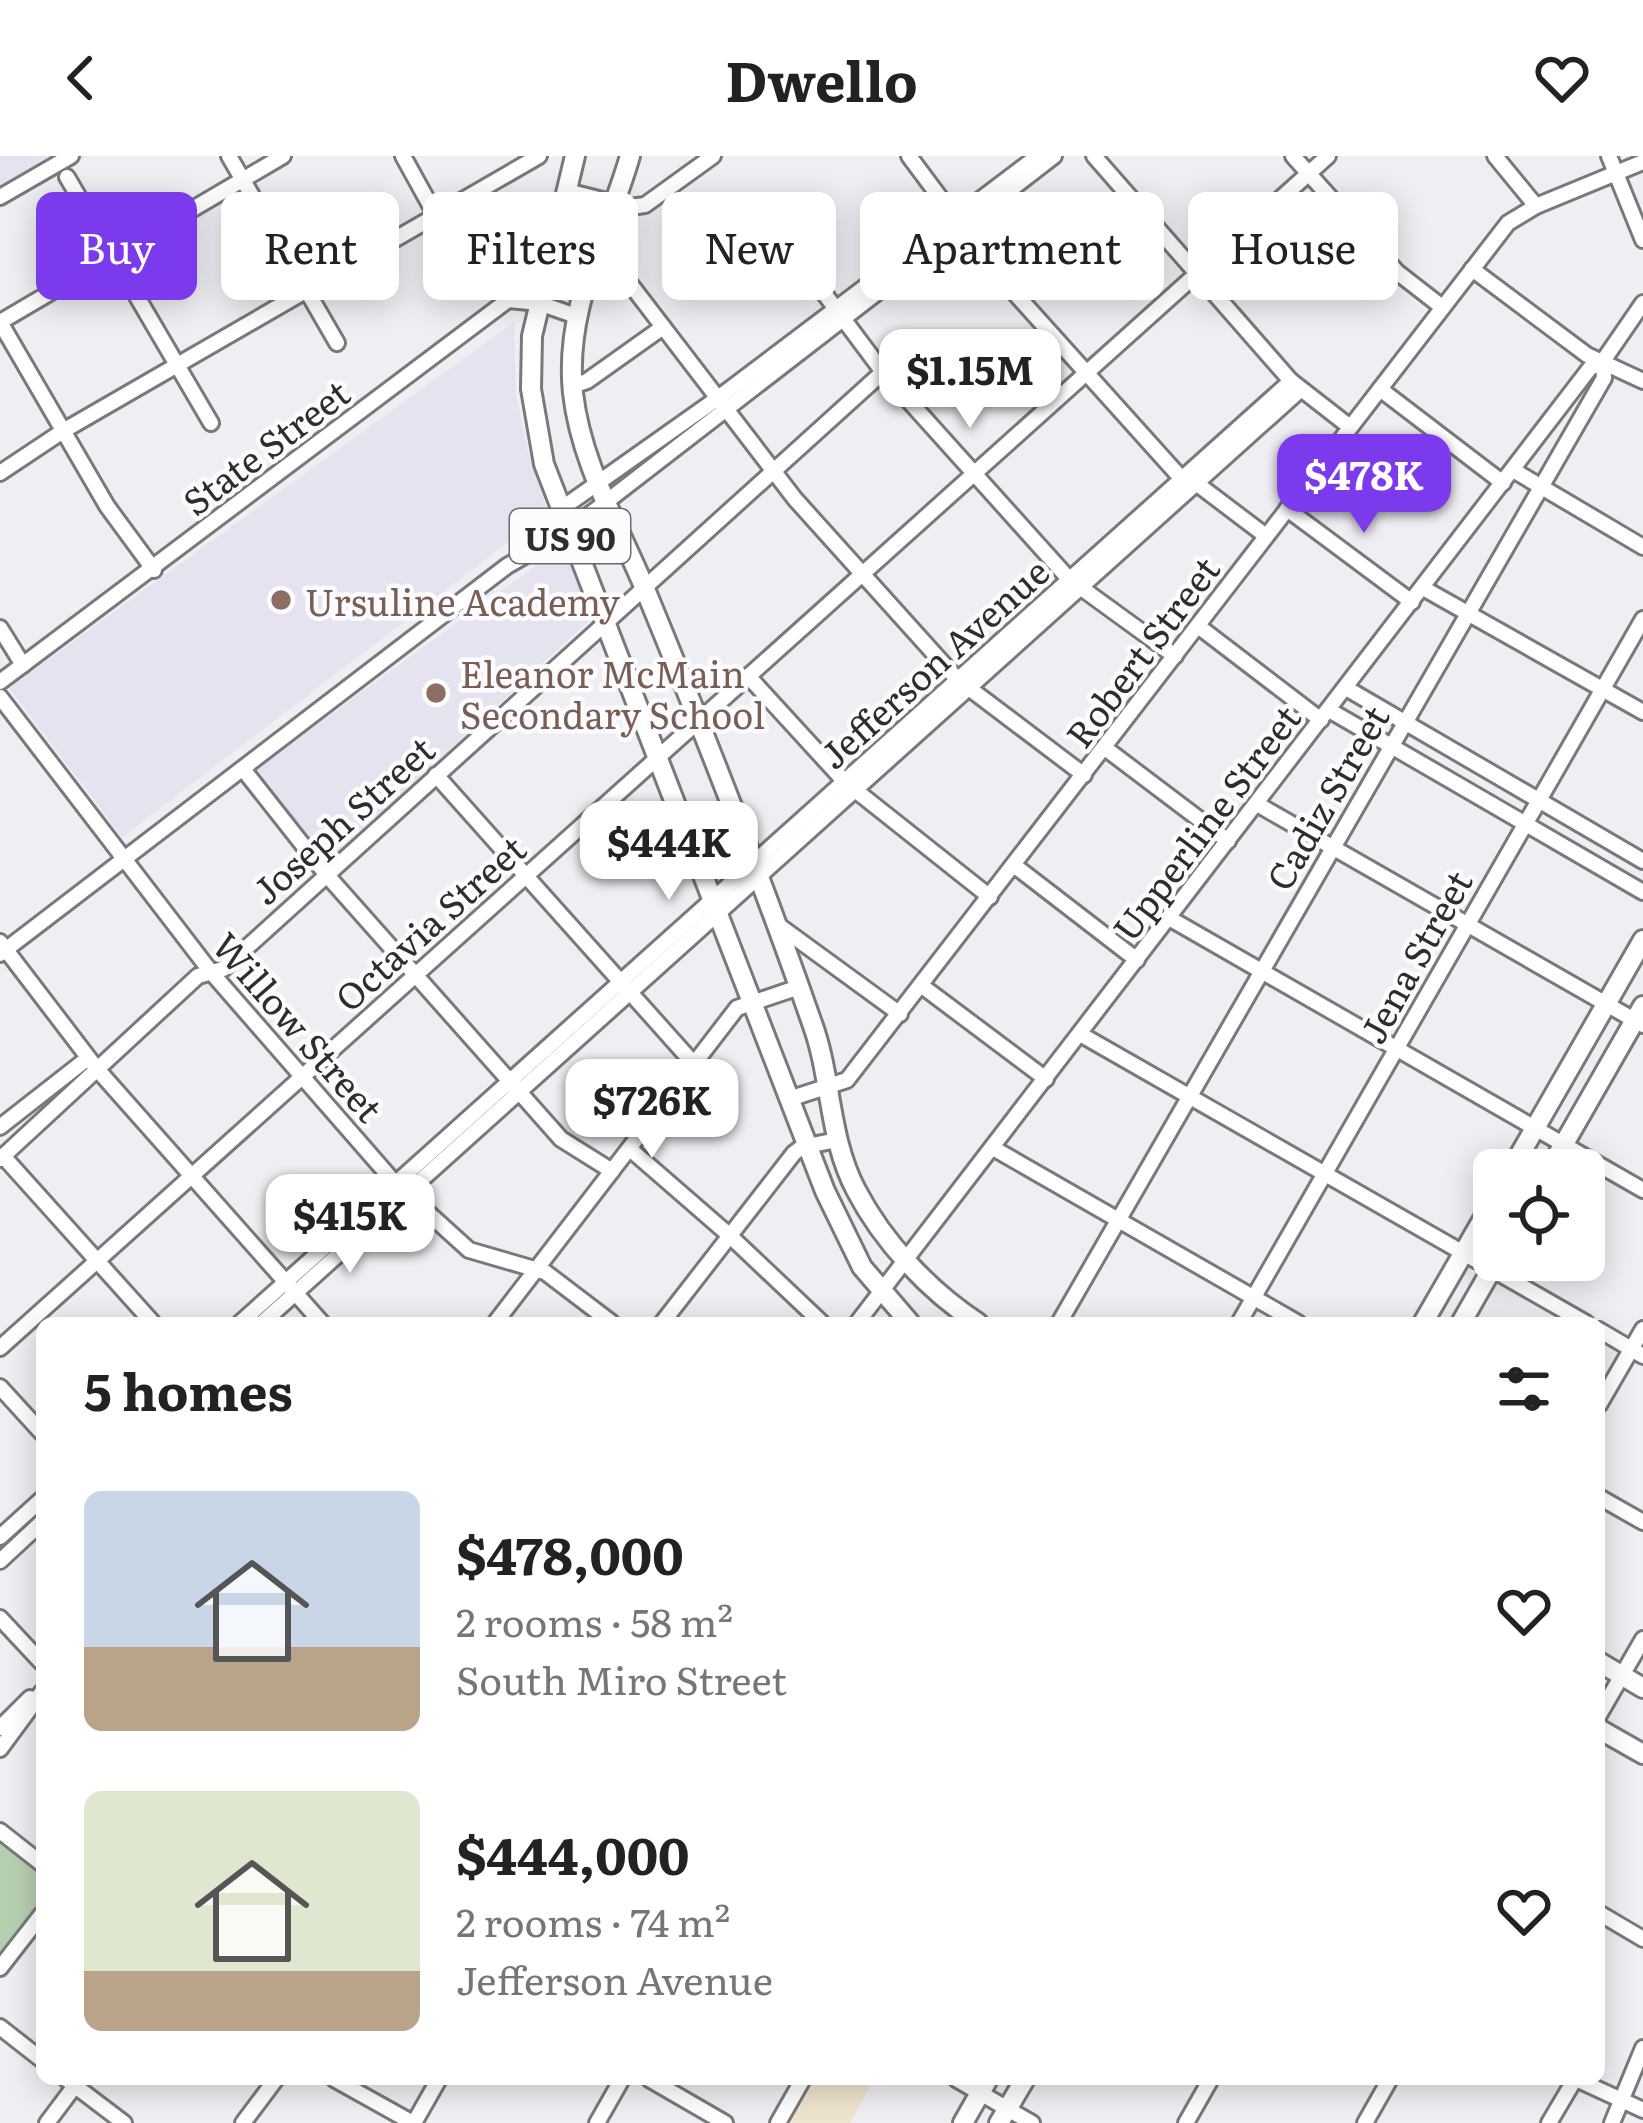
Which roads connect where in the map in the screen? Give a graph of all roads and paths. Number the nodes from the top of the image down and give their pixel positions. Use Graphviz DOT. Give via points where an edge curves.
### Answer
graph roads {
  1 [pos="71,156"];
  2 [pos="229,156"];
  3 [pos="283,156"];
  4 [pos="403,156"];
  5 [pos="538,156"];
  6 [pos="575,156"];
  7 [pos="713,156"];
  8 [pos="909,156"];
  9 [pos="1038,156"];
  10 [pos="1054,156"];
  11 [pos="1094,156"];
  12 [pos="1293,156"];
  13 [pos="1328,156"];
  14 [pos="1610,156"];
  15 [pos="625,157"];
  16 [pos="1498,159"];
  17 [pos="1643,162"];
  18 [pos="1308,173"];
  19 [pos="1617,173"];
  20 [pos="67,177"];
  21 [pos="243,179"];
  22 [pos="567,190"];
  23 [pos="76,192"];
  24 [pos="250,192"];
  25 [pos="423,192"];
  26 [pos="475,192"];
  27 [pos="574,192"];
  28 [pos="617,192"];
  29 [pos="936,192"];
  30 [pos="996,192"];
  31 [pos="1003,192"];
  32 [pos="1287,192"];
  33 [pos="0,197"];
  34 [pos="638,205"];
  35 [pos="197,206"];
  36 [pos="1536,206"];
  37 [pos="1643,240"];
  38 [pos="1188,265"];
  39 [pos="1472,269"];
  40 [pos="1188,281"];
  41 [pos="638,294"];
  42 [pos="860,298"];
  43 [pos="38,300"];
  44 [pos="139,300"];
  45 [pos="287,300"];
  46 [pos="312,300"];
  47 [pos="581,300"];
  48 [pos="830,300"];
  49 [pos="1020,300"];
  50 [pos="1219,300"];
  51 [pos="539,303"];
  52 [pos="1643,303"];
  53 [pos="1442,307"];
  54 [pos="840,313"];
  55 [pos="576,316"];
  56 [pos="0,322"];
  57 [pos="663,327"];
  58 [pos="337,343"];
  59 [pos="1604,362"];
  60 [pos="177,364"];
  61 [pos="883,372"];
  62 [pos="1084,373"];
  63 [pos="1643,381"];
  64 [pos="572,386"];
  65 [pos="1295,386"];
  66 [pos="1380,389"];
  67 [pos="722,403"];
  68 [pos="211,423"];
  69 [pos="1350,427"];
  70 [pos="63,431"];
  71 [pos="771,470"];
  72 [pos="0,473"];
  73 [pos="974,473"];
  74 [pos="1508,476"];
  75 [pos="1188,480"];
  76 [pos="598,483"];
  77 [pos="1541,488"];
  78 [pos="606,502"];
  79 [pos="561,509"];
  80 [pos="1287,509"];
  81 [pos="568,531"];
  82 [pos="1267,536"];
  83 [pos="1643,548"];
  84 [pos="508,566"];
  85 [pos="154,570"];
  86 [pos="862,573"];
  87 [pos="1076,583"];
  88 [pos="644,586"];
  89 [pos="1423,588"];
  90 [pos="1412,602"];
  91 [pos="1467,613"];
  92 [pos="1643,619"];
  93 [pos="605,622"];
  94 [pos="1198,626"];
  95 [pos="0,628"];
  96 [pos="1175,656"];
  97 [pos="23,664"];
  98 [pos="748,676"];
  99 [pos="0,682"];
  100 [pos="964,683"];
  101 [pos="1346,688"];
  102 [pos="1603,688"];
  103 [pos="0,698"];
  104 [pos="1643,712"];
  105 [pos="1325,715"];
  106 [pos="698,721"];
  107 [pos="1403,724"];
  108 [pos="1389,747"];
  109 [pos="1105,748"];
  110 [pos="659,757"];
  111 [pos="243,769"];
  112 [pos="436,775"];
  113 [pos="1084,775"];
  114 [pos="850,786"];
  115 [pos="1538,800"];
  116 [pos="1257,804"];
  117 [pos="1524,823"];
  118 [pos="1228,841"];
  119 [pos="1332,847"];
  120 [pos="124,860"];
  121 [pos="1643,861"];
  122 [pos="1015,866"];
  123 [pos="756,870"];
  124 [pos="325,873"];
  125 [pos="525,876"];
  126 [pos="1642,890"];
  127 [pos="990,897"];
  128 [pos="716,906"];
  129 [pos="1169,918"];
  130 [pos="776,923"];
  131 [pos="1466,924"];
  132 [pos="1643,940"];
  133 [pos="2,948"];
  134 [pos="1137,960"];
  135 [pos="1260,970"];
  136 [pos="211,972"];
  137 [pos="414,976"];
  138 [pos="922,986"];
  139 [pos="625,987"];
  140 [pos="799,987"];
  141 [pos="753,1003"];
  142 [pos="1606,1004"];
  143 [pos="900,1014"];
  144 [pos="1640,1017"];
  145 [pos="1080,1034"];
  146 [pos="1396,1048"];
  147 [pos="92,1064"];
  148 [pos="694,1064"];
  149 [pos="301,1077"];
  150 [pos="1046,1079"];
  151 [pos="514,1087"];
  152 [pos="826,1087"];
  153 [pos="1189,1096"];
  154 [pos="789,1100"];
  155 [pos="0,1127"];
  156 [pos="1535,1128"];
  157 [pos="837,1140"];
  158 [pos="1564,1144"];
  159 [pos="808,1146"];
  160 [pos="993,1148"];
  161 [pos="630,1149"];
  162 [pos="1523,1149"];
  163 [pos="1561,1149"];
  164 [pos="1,1157"];
  165 [pos="612,1171"];
  166 [pos="1326,1173"];
  167 [pos="191,1177"];
  168 [pos="400,1188"];
  169 [pos="1643,1190"];
  170 [pos="1118,1220"];
  171 [pos="730,1235"];
  172 [pos="1473,1236"];
  173 [pos="1464,1252"];
  174 [pos="1473,1255"];
  175 [pos="97,1261"];
  176 [pos="906,1261"];
  177 [pos="536,1270"];
  178 [pos="1485,1281"];
  179 [pos="1521,1281"];
  180 [pos="290,1287"];
  181 [pos="881,1292"];
  182 [pos="1254,1298"];
  183 [pos="148,1317"];
  184 [pos="248,1317"];
  185 [pos="267,1317"];
  186 [pos="317,1317"];
  187 [pos="500,1317"];
  188 [pos="604,1317"];
  189 [pos="667,1317"];
  190 [pos="816,1317"];
  191 [pos="862,1317"];
  192 [pos="904,1317"];
  193 [pos="969,1317"];
  194 [pos="1063,1317"];
  195 [pos="1243,1317"];
  196 [pos="1287,1317"];
  197 [pos="1426,1317"];
  198 [pos="1464,1317"];
  199 [pos="1577,1317"];
  200 [pos="1643,1329"];
  201 [pos="1605,1333"];
  202 [pos="0,1348"];
  203 [pos="1637,1352"];
  204 [pos="0,1387"];
  205 [pos="1605,1397"];
  206 [pos="36,1426"];
  207 [pos="1605,1500"];
  208 [pos="36,1504"];
  209 [pos="1643,1522"];
  210 [pos="36,1528"];
  211 [pos="0,1537"];
  212 [pos="0,1561"];
  213 [pos="0,1618"];
  214 [pos="1643,1639"];
  215 [pos="36,1657"];
  216 [pos="1605,1665"];
  217 [pos="1622,1675"];
  218 [pos="1643,1688"];
  219 [pos="36,1695"];
  220 [pos="36,1698"];
  221 [pos="1605,1705"];
  222 [pos="0,1728"];
  223 [pos="1605,1732"];
  224 [pos="0,1749"];
  225 [pos="1643,1754"];
  226 [pos="0,1832"];
  227 [pos="36,1859"];
  228 [pos="1605,1917"];
  229 [pos="36,1922"];
  230 [pos="1643,1939"];
  231 [pos="0,1968"];
  232 [pos="0,2027"];
  233 [pos="1643,2048"];
  234 [pos="36,2055"];
  235 [pos="71,2085"];
  236 [pos="79,2085"];
  237 [pos="272,2085"];
  238 [pos="345,2085"];
  239 [pos="436,2085"];
  240 [pos="619,2085"];
  241 [pos="660,2085"];
  242 [pos="800,2085"];
  243 [pos="1021,2085"];
  244 [pos="1208,2085"];
  245 [pos="1387,2085"];
  246 [pos="1571,2085"];
  247 [pos="1586,2085"];
  248 [pos="984,2086"];
  249 [pos="1620,2103"];
  250 [pos="1643,2110"];
  251 [pos="1003,2116"];
  252 [pos="47,2123"];
  253 [pos="124,2123"];
  254 [pos="243,2123"];
  255 [pos="414,2123"];
  256 [pos="597,2123"];
  257 [pos="725,2123"];
  258 [pos="778,2123"];
  259 [pos="963,2123"];
  260 [pos="1032,2123"];
  261 [pos="1186,2123"];
  262 [pos="1365,2123"];
  263 [pos="1549,2123"];
  264 [pos="1612,2123"];
  1 -- 33 [label="street"];
  2 -- 21 [label="street"];
  3 -- 21 [label="street"];
  4 -- 25 [label="street"];
  5 -- 26 [label="street"];
  6 -- 22 [label="main road, US 90"];
  7 -- 34 [label="street"];
  8 -- 29 [label="street"];
  9 -- 30 [label="street"];
  10 -- 31 [label="street"];
  11 -- 38 [label="street"];
  12 -- 18 [label="street"];
  13 -- 18 [label="street, Octavia Street"];
  14 -- 19 [label="street"];
  15 -- 28 [label="main road, US 90"];
  16 -- 36 [label="street"];
  17 -- 19 [label="street, Robert Street"];
  18 -- 32 [label="street, Octavia Street"];
  18 -- 53 [label="street" via="1397,272"];
  19 -- 36 [label="street, Robert Street"];
  19 -- 37 [label="street"];
  20 -- 23 [label="street"];
  21 -- 24 [label="street"];
  21 -- 35 [label="street"];
  22 -- 27 [label="street"];
  22 -- 51 [label="main road, US 90"];
  36 -- 39 [label="street, Robert Street" via="1511,219"];
  39 -- 53 [label="street, Robert Street"];
  39 -- 59 [label="street"];
  40 -- 62 [label="street, Octavia Street"];
  41 -- 57 [label="street"];
  42 -- 54 [label="street"];
  43 -- 56 [label="street"];
  44 -- 60 [label="street"];
  45 -- 60 [label="street"];
  46 -- 58 [label="street"];
  47 -- 55 [label="main road, US 90"];
  48 -- 54 [label="street"];
  49 -- 62 [label="street"];
  50 -- 65 [label="street"];
  51 -- 55 [label="street"];
  51 -- 79 [label="main road, US 90" via="531,389"];
  51 -- 85 [label="street, State Street" via="508,300"];
  52 -- 59 [label="street, Cadiz Street"];
  53 -- 66 [label="street, Robert Street"];
  54 -- 61 [label="street"];
  54 -- 67 [label="street"];
  55 -- 64 [label="main road, US 90"];
  56 -- 70 [label="street"];
  57 -- 64 [label="street"];
  57 -- 67 [label="street"];
  59 -- 63 [label="street"];
  59 -- 74 [label="street, Upperline Street" via="1590,368"];
  59 -- 77 [label="street, Cadiz Street" via="1604,378"];
  60 -- 68 [label="street"];
  60 -- 70 [label="street"];
  61 -- 71 [label="street, Joseph Street"];
  61 -- 73 [label="street"];
  62 -- 73 [label="street, Octavia Street"];
  62 -- 75 [label="street"];
  64 -- 76 [label="main road, US 90"];
  65 -- 69 [label="street"];
  65 -- 75 [label="street, Jefferson Avenue"];
  66 -- 69 [label="street, Robert Street"];
  66 -- 74 [label="street"];
  67 -- 71 [label="street"];
  67 -- 76 [label="street"];
  67 -- 78 [label="street"];
  69 -- 80 [label="street, Robert Street"];
  70 -- 72 [label="street"];
  70 -- 85 [label="street"];
  71 -- 86 [label="street"];
  71 -- 88 [label="street, Joseph Street"];
  73 -- 86 [label="street, Octavia Street"];
  73 -- 87 [label="street"];
  74 -- 77 [label="street"];
  74 -- 89 [label="street, Upperline Street"];
  75 -- 82 [label="street"];
  75 -- 87 [label="street, Jefferson Avenue"];
  76 -- 78 [label="main road, US 90"];
  76 -- 79 [label="street"];
  77 -- 83 [label="street"];
  77 -- 91 [label="street, Cadiz Street"];
  78 -- 81 [label="street"];
  78 -- 88 [label="main road, US 90"];
  79 -- 81 [label="main road, US 90"];
  79 -- 84 [label="street"];
  80 -- 82 [label="street, Robert Street"];
  80 -- 90 [label="street"];
  81 -- 84 [label="street"];
  81 -- 93 [label="main road, US 90"];
  82 -- 94 [label="street, Robert Street"];
  84 -- 111 [label="street"];
  85 -- 97 [label="street, State Street"];
  86 -- 98 [label="street, Octavia Street"];
  86 -- 100 [label="street"];
  87 -- 96 [label="street"];
  87 -- 100 [label="street, Jefferson Avenue"];
  88 -- 93 [label="street, Joseph Street"];
  88 -- 106 [label="main road, US 90"];
  89 -- 90 [label="street, Upperline Street"];
  89 -- 91 [label="street"];
  90 -- 101 [label="street, Upperline Street"];
  91 -- 102 [label="street"];
  91 -- 107 [label="street, Cadiz Street"];
  92 -- 102 [label="street, Jena Street"];
  93 -- 110 [label="main road, US 90"];
  93 -- 112 [label="street, Joseph Street"];
  94 -- 96 [label="street, Robert Street"];
  94 -- 105 [label="street"];
  95 -- 97 [label="street"];
  96 -- 109 [label="street, Robert Street"];
  97 -- 99 [label="street, State Street"];
  98 -- 106 [label="street, Octavia Street"];
  98 -- 114 [label="street"];
  100 -- 113 [label="street"];
  100 -- 114 [label="street, Jefferson Avenue"];
  101 -- 105 [label="street, Upperline Street"];
  101 -- 107 [label="street"];
  102 -- 104 [label="street"];
  102 -- 115 [label="street, Jena Street"];
  103 -- 120 [label="street, Willow Street"];
  105 -- 108 [label="street"];
  105 -- 116 [label="street, Upperline Street"];
  106 -- 110 [label="street, Octavia Street"];
  106 -- 123 [label="main road, US 90"];
  107 -- 108 [label="street, Cadiz Street"];
  107 -- 115 [label="street"];
  108 -- 117 [label="street"];
  108 -- 119 [label="street, Cadiz Street"];
  109 -- 113 [label="street, Robert Street"];
  109 -- 118 [label="street"];
  110 -- 125 [label="street, Octavia Street"];
  110 -- 128 [label="main road, US 90"];
  111 -- 120 [label="street"];
  111 -- 124 [label="street"];
  112 -- 124 [label="street, Joseph Street"];
  112 -- 125 [label="street"];
  113 -- 122 [label="street, Robert Street"];
  114 -- 123 [label="street, Jefferson Avenue"];
  114 -- 127 [label="street"];
  115 -- 117 [label="street, Jena Street"];
  115 -- 121 [label="street"];
  116 -- 118 [label="street, Upperline Street"];
  116 -- 119 [label="street"];
  117 -- 126 [label="street"];
  117 -- 131 [label="street, Jena Street"];
  118 -- 129 [label="street, Upperline Street"];
  119 -- 131 [label="street"];
  119 -- 135 [label="street, Cadiz Street"];
  120 -- 133 [label="street"];
  120 -- 136 [label="street, Willow Street"];
  122 -- 127 [label="street, Robert Street"];
  122 -- 134 [label="street"];
  123 -- 128 [label="street, Jefferson Avenue"];
  123 -- 130 [label="main road, US 90"];
  124 -- 136 [label="street, Joseph Street"];
  124 -- 137 [label="street"];
  125 -- 137 [label="street, Octavia Street"];
  125 -- 139 [label="street"];
  127 -- 138 [label="street, Robert Street"];
  128 -- 139 [label="street, Jefferson Avenue"];
  128 -- 141 [label="main road, US 90"];
  129 -- 134 [label="street, Upperline Street"];
  129 -- 135 [label="street"];
  130 -- 140 [label="main road, US 90"];
  130 -- 143 [label="street"];
  131 -- 142 [label="street"];
  131 -- 146 [label="street, Jena Street"];
  132 -- 142 [label="main road"];
  133 -- 147 [label="street"];
  134 -- 145 [label="street, Upperline Street"];
  135 -- 146 [label="street"];
  135 -- 153 [label="street, Cadiz Street"];
  136 -- 147 [label="street, Joseph Street"];
  136 -- 149 [label="street, Willow Street"];
  137 -- 149 [label="street, Octavia Street"];
  137 -- 151 [label="street"];
  138 -- 143 [label="street, Robert Street"];
  138 -- 150 [label="street"];
  139 -- 148 [label="street"];
  139 -- 151 [label="street, Jefferson Avenue"];
  140 -- 141 [label="street"];
  140 -- 152 [label="main road, US 90"];
  141 -- 148 [label="street" via="737,1008"];
  141 -- 154 [label="main road, US 90"];
  142 -- 144 [label="street"];
  142 -- 156 [label="main road"];
  143 -- 152 [label="street, Robert Street" via="847,1080"];
  144 -- 158 [label="main road"];
  145 -- 150 [label="street, Upperline Street"];
  145 -- 153 [label="street"];
  146 -- 156 [label="street"];
  146 -- 166 [label="street, Jena Street"];
  147 -- 155 [label="street"];
  147 -- 164 [label="street, Joseph Street"];
  147 -- 167 [label="street"];
  148 -- 161 [label="street"];
  149 -- 167 [label="street, Octavia Street"];
  149 -- 168 [label="street, Willow Street"];
  150 -- 160 [label="street, Upperline Street"];
  151 -- 165 [label="street" via="571,1147"];
  151 -- 168 [label="street, Jefferson Avenue"];
  152 -- 154 [label="street, Robert Street"];
  152 -- 157 [label="main road, US 90"];
  153 -- 166 [label="street"];
  153 -- 170 [label="street, Cadiz Street"];
  154 -- 159 [label="main road, US 90"];
  156 -- 158 [label="street"];
  156 -- 162 [label="main road"];
  157 -- 159 [label="street"];
  157 -- 176 [label="main road, US 90" via="855,1189"];
  158 -- 163 [label="main road"];
  158 -- 169 [label="street"];
  159 -- 171 [label="street"];
  159 -- 181 [label="main road, US 90" via="849,1245"];
  160 -- 170 [label="street"];
  160 -- 176 [label="street, Upperline Street"];
  161 -- 165 [label="street"];
  161 -- 171 [label="street"];
  164 -- 175 [label="street"];
  165 -- 177 [label="street"];
  166 -- 173 [label="street"];
  166 -- 182 [label="street, Jena Street"];
  167 -- 175 [label="street, Octavia Street"];
  167 -- 180 [label="street"];
  168 -- 177 [label="street, Willow Street" via="469,1250"];
  168 -- 180 [label="street, Jefferson Avenue"];
  170 -- 182 [label="street"];
  170 -- 194 [label="street, Cadiz Street"];
  171 -- 189 [label="street"];
  171 -- 190 [label="street"];
  172 -- 173 [label="main road"];
  173 -- 174 [label="street"];
  173 -- 197 [label="main road"];
  175 -- 183 [label="street"];
  175 -- 202 [label="street, Octavia Street"];
  176 -- 181 [label="street, Upperline Street"];
  176 -- 193 [label="main road, US 90"];
  177 -- 187 [label="street"];
  177 -- 188 [label="street, Willow Street"];
  178 -- 198 [label="main road"];
  179 -- 199 [label="street"];
  180 -- 184 [label="street, Jefferson Avenue"];
  180 -- 185 [label="street, Jefferson Avenue"];
  180 -- 186 [label="street"];
  181 -- 191 [label="street, Upperline Street"];
  181 -- 192 [label="main road, US 90"];
  182 -- 195 [label="street, Jena Street"];
  182 -- 196 [label="street"];
  200 -- 203 [label="street"];
  201 -- 203 [label="street"];
  203 -- 205 [label="street"];
  204 -- 206 [label="street"];
  207 -- 209 [label="street"];
  208 -- 211 [label="street"];
  210 -- 212 [label="street"];
  213 -- 215 [label="street"];
  214 -- 217 [label="street"];
  216 -- 217 [label="main road"];
  217 -- 218 [label="main road"];
  217 -- 221 [label="street"];
  219 -- 222 [label="street"];
  220 -- 224 [label="street"];
  223 -- 225 [label="main road"];
  226 -- 227 [label="street"];
  228 -- 230 [label="street"];
  229 -- 231 [label="street"];
  232 -- 234 [label="street"];
  233 -- 249 [label="street"];
  235 -- 252 [label="street"];
  236 -- 253 [label="street"];
  237 -- 254 [label="street"];
  238 -- 255 [label="street"];
  239 -- 255 [label="street"];
  240 -- 256 [label="street"];
  241 -- 257 [label="street"];
  242 -- 258 [label="street"];
  243 -- 251 [label="main road"];
  244 -- 261 [label="street"];
  245 -- 262 [label="street"];
  246 -- 263 [label="street"];
  247 -- 249 [label="street"];
  248 -- 251 [label="street"];
  248 -- 259 [label="main road"];
  249 -- 250 [label="street"];
  249 -- 264 [label="street"];
  251 -- 260 [label="street"];
}
